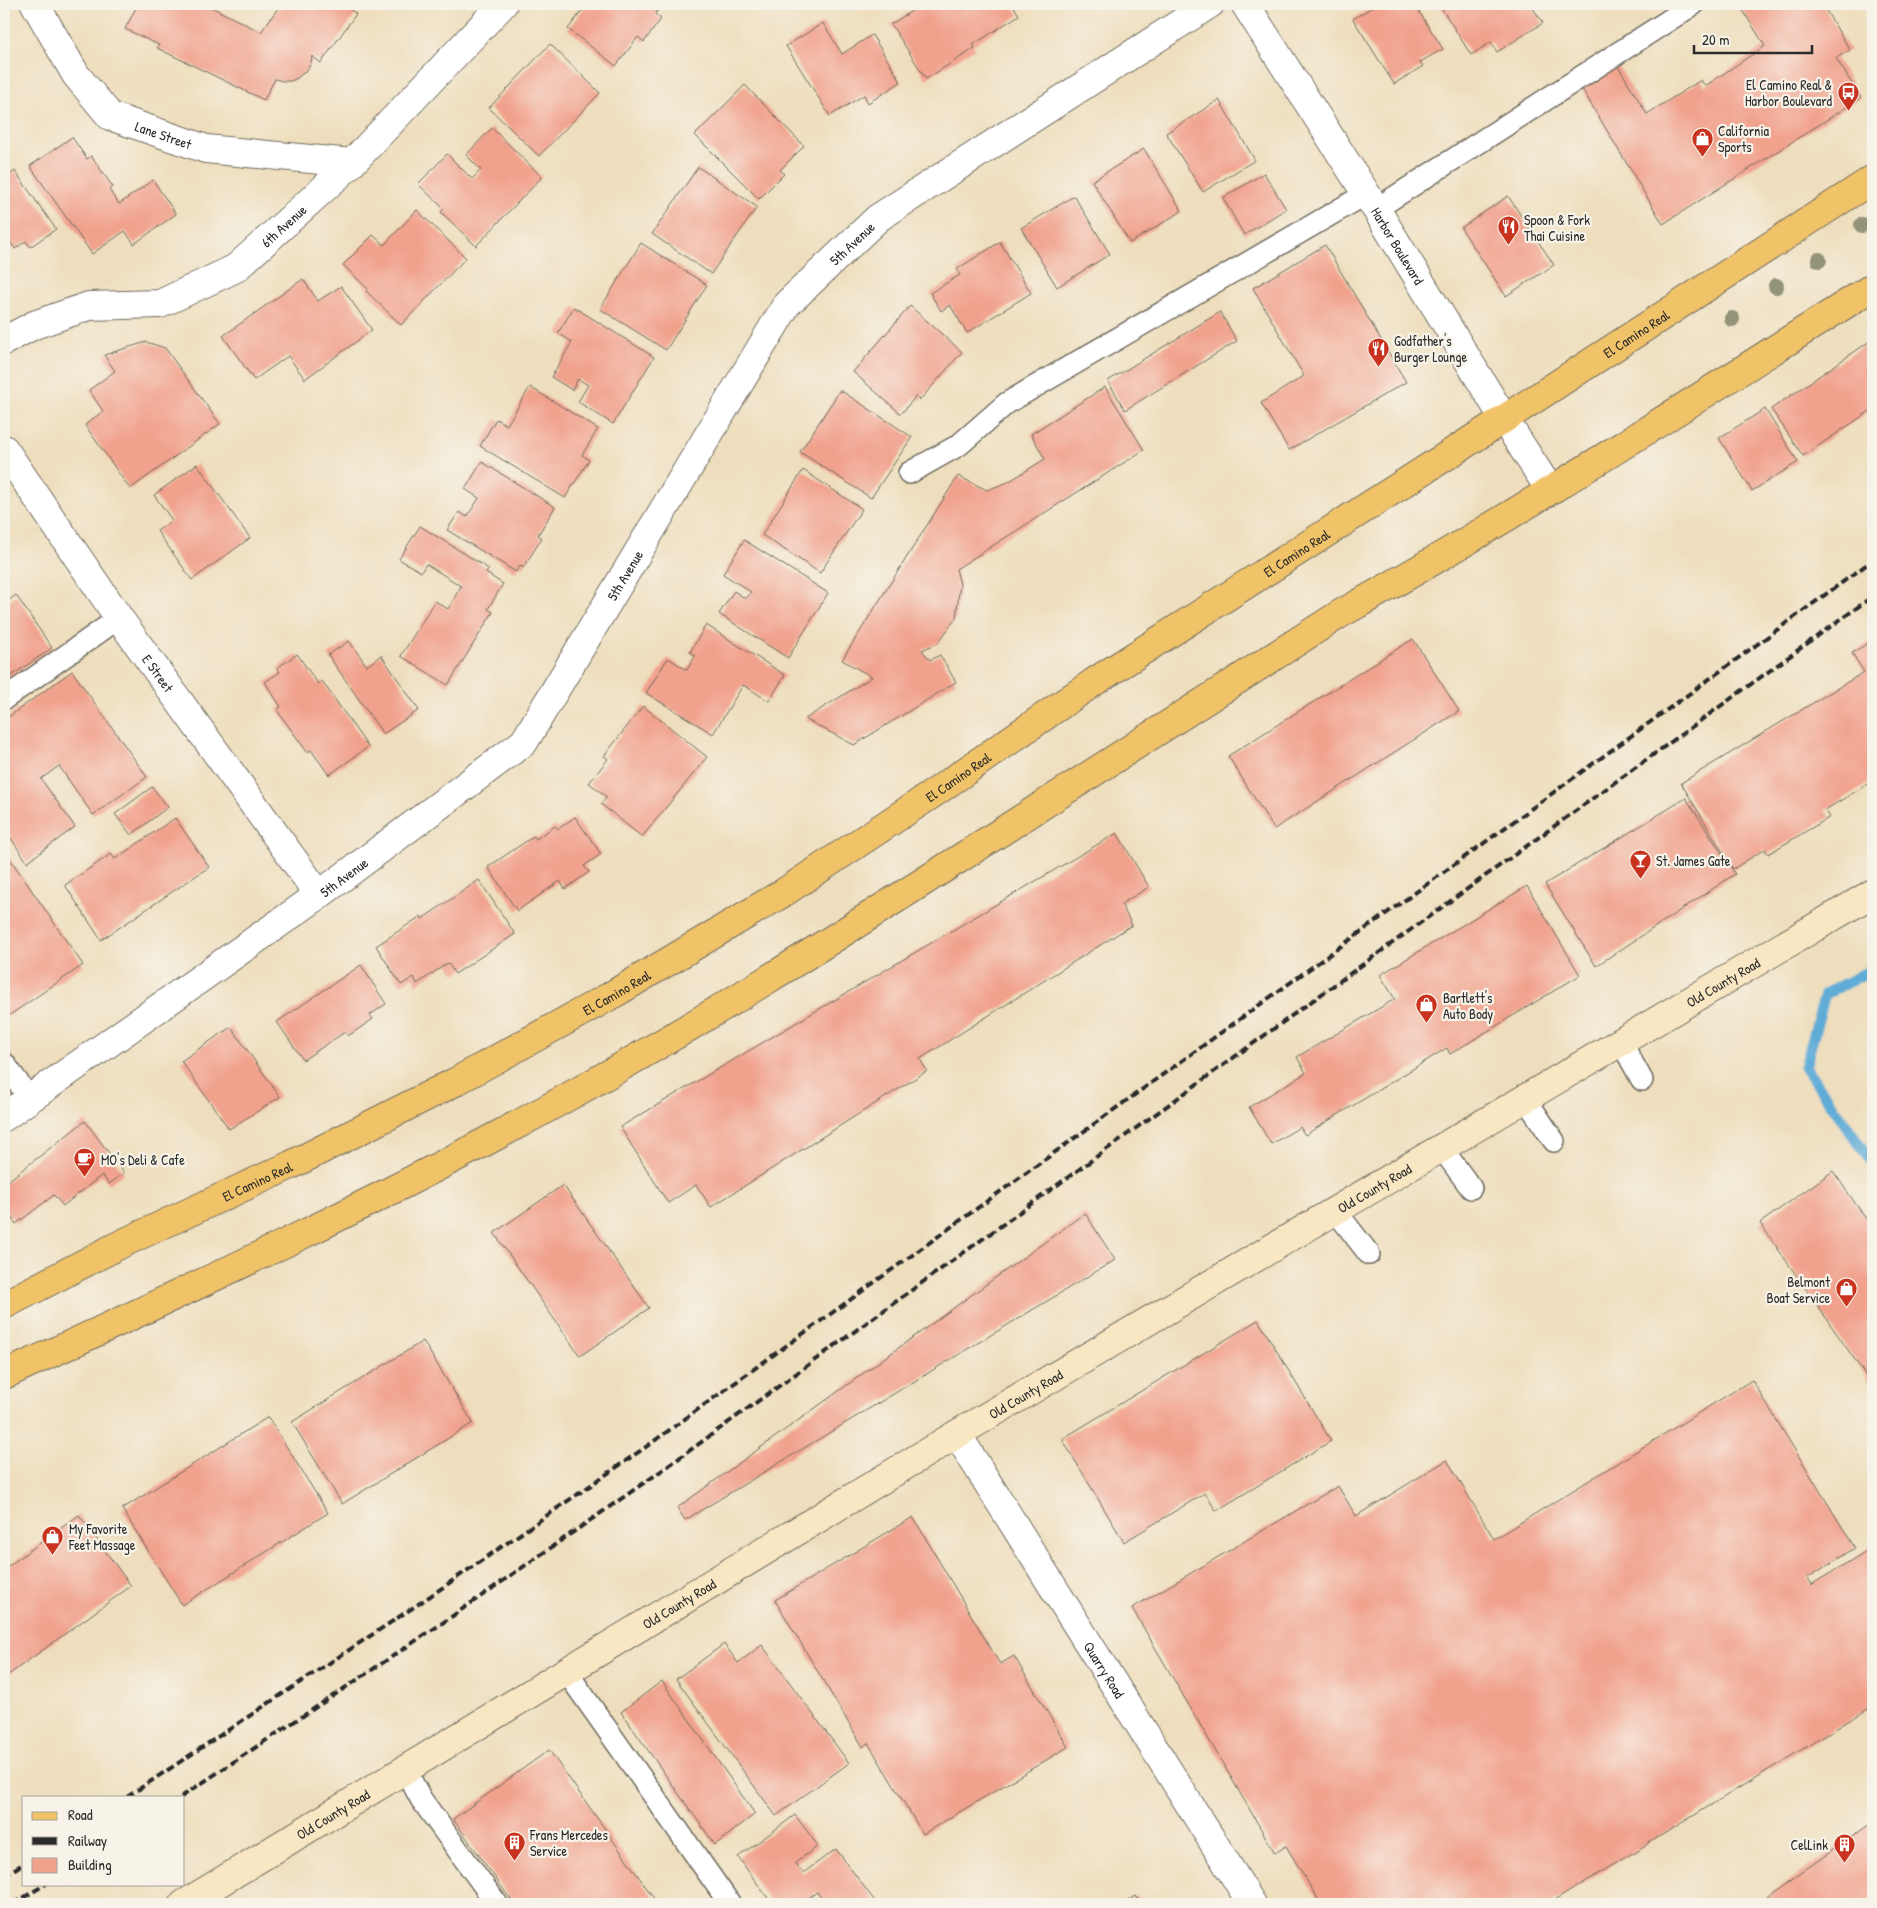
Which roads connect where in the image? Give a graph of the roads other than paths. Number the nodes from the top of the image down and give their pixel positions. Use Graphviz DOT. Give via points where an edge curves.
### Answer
graph roads {
  1 [pos="35,4"];
  2 [pos="503,4"];
  3 [pos="1210,4"];
  4 [pos="1245,4"];
  5 [pos="1694,4"];
  6 [pos="352,164"];
  7 [pos="1873,179"];
  8 [pos="1371,202"];
  9 [pos="1873,287"];
  10 [pos="4,341"];
  11 [pos="1504,419"];
  12 [pos="4,449"];
  13 [pos="909,473"];
  14 [pos="1550,490"];
  15 [pos="119,618"];
  16 [pos="4,699"];
  17 [pos="1873,894"];
  18 [pos="319,895"];
  19 [pos="1621,1042"];
  20 [pos="4,1063"];
  21 [pos="1642,1080"];
  22 [pos="1525,1098"];
  23 [pos="30,1099"];
  24 [pos="4,1117"];
  25 [pos="1554,1141"];
  26 [pos="1441,1147"];
  27 [pos="1471,1188"];
  28 [pos="1336,1210"];
  29 [pos="1369,1254"];
  30 [pos="4,1305"];
  31 [pos="4,1376"];
  32 [pos="957,1434"];
  33 [pos="566,1670"];
  34 [pos="405,1769"];
  35 [pos="184,1904"];
  36 [pos="497,1904"];
  37 [pos="730,1904"];
  38 [pos="1252,1904"];
  1 -- 6 [label="street, Lane Street" via="76,75 110,116 206,149"];
  2 -- 6 [label="street, 6th Avenue"];
  3 -- 18 [label="street, 5th Avenue" via="878,218 787,304 524,742"];
  4 -- 8 [label="street, Harbor Boulevard"];
  5 -- 8 [label="lane"];
  6 -- 10 [label="street, 6th Avenue" via="236,268 160,304 89,306 34,325"];
  7 -- 11 [label="main road, El Camino Real"];
  8 -- 11 [label="street, Harbor Boulevard"];
  8 -- 13 [label="lane" via="1007,403 959,445"];
  9 -- 14 [label="main road"];
  11 -- 14 [label="street, Harbor Boulevard"];
  11 -- 30 [label="main road, El Camino Real" via="1094,682 930,797 816,871 620,990 464,1078 274,1173 121,1244"];
  12 -- 15 [label="street, E Street"];
  14 -- 31 [label="main road" via="1340,614 877,911 583,1089 308,1233"];
  15 -- 16 [label="lane"];
  15 -- 18 [label="street, E Street"];
  17 -- 19 [label="main road, Old County Road"];
  18 -- 23 [label="street, 5th Avenue"];
  19 -- 21 [label="lane"];
  19 -- 22 [label="main road, Old County Road"];
  20 -- 23 [label="lane"];
  22 -- 25 [label="lane"];
  22 -- 26 [label="main road, Old County Road"];
  23 -- 24 [label="street, 5th Avenue"];
  26 -- 27 [label="lane"];
  26 -- 28 [label="main road, Old County Road"];
  28 -- 29 [label="lane"];
  28 -- 32 [label="main road, Old County Road"];
  32 -- 33 [label="main road, Old County Road"];
  32 -- 38 [label="street, Quarry Road"];
  33 -- 34 [label="main road, Old County Road"];
  33 -- 37 [label="lane"];
  34 -- 35 [label="main road, Old County Road"];
  34 -- 36 [label="lane" via="420,1799"];
}
